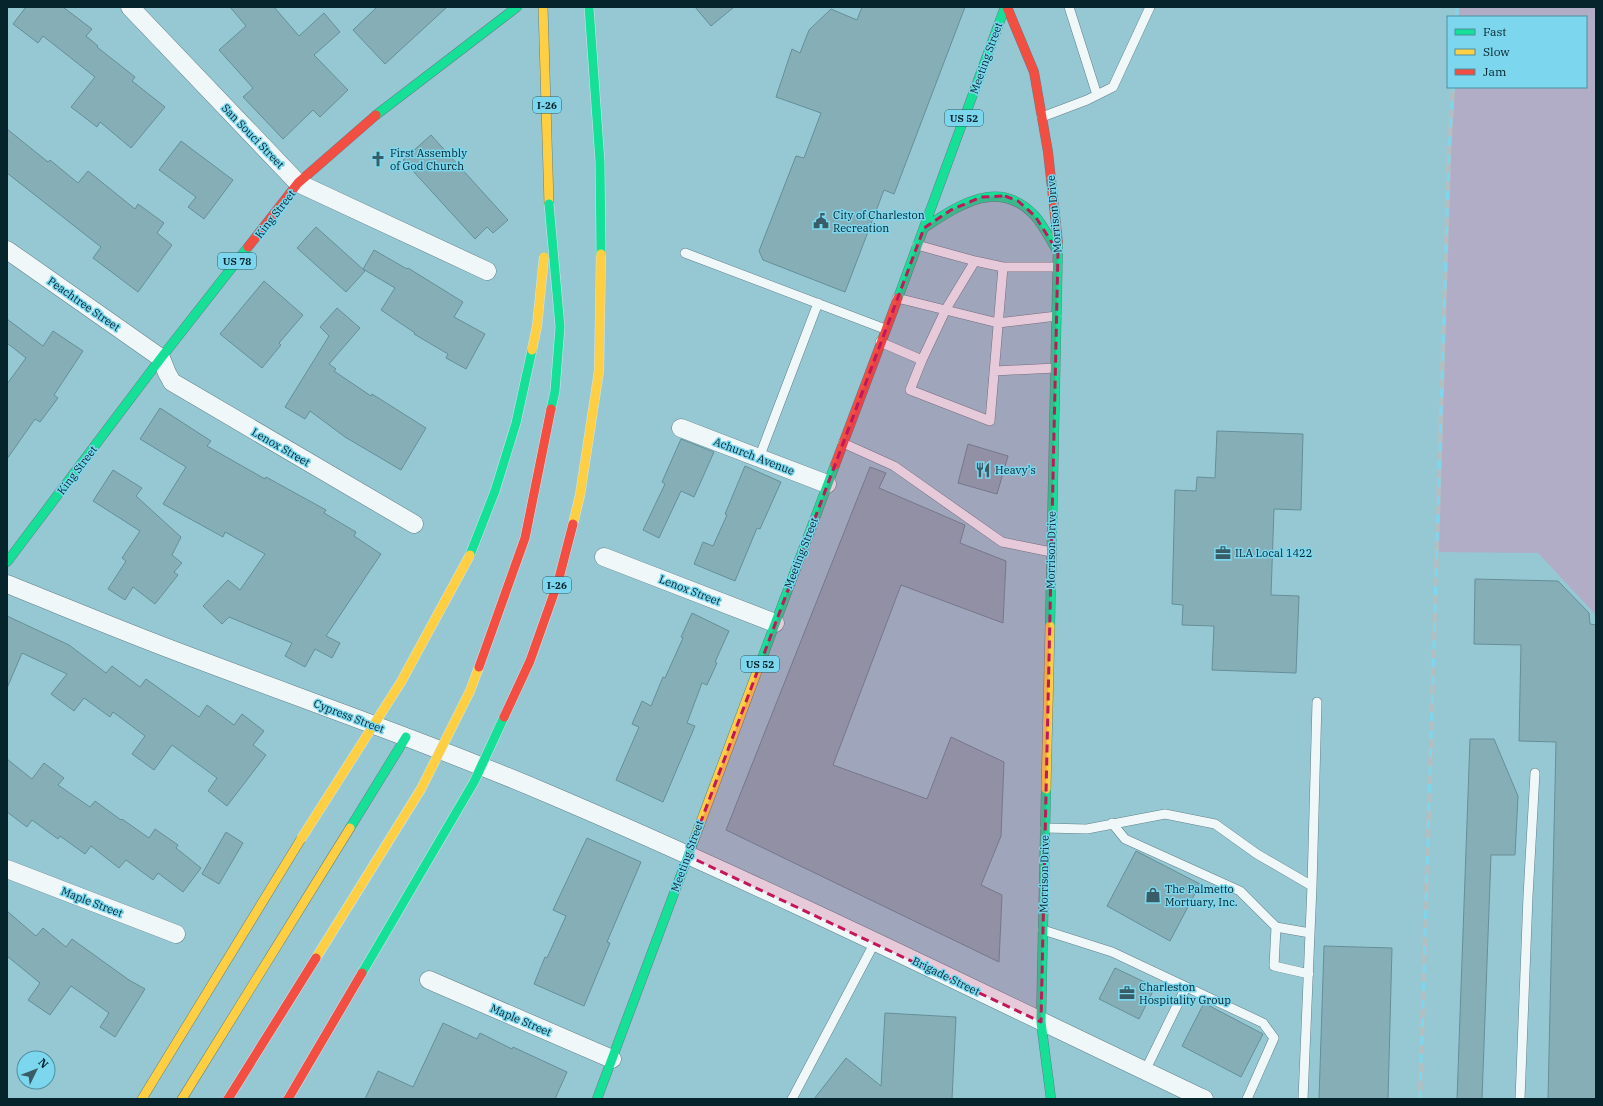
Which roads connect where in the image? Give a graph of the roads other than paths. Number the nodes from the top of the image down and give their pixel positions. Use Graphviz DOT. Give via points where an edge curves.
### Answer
graph roads {
  1 [pos="130,7"];
  2 [pos="517,7"];
  3 [pos="543,7"];
  4 [pos="589,7"];
  5 [pos="1006,7"];
  6 [pos="1070,7"];
  7 [pos="1150,7"];
  8 [pos="1097,95"];
  9 [pos="1042,116"];
  10 [pos="298,183"];
  11 [pos="549,204"];
  12 [pos="924,228"];
  13 [pos="918,245"];
  14 [pos="7,250"];
  15 [pos="1058,252"];
  16 [pos="685,253"];
  17 [pos="975,261"];
  18 [pos="1003,267"];
  19 [pos="1057,267"];
  20 [pos="487,271"];
  21 [pos="897,298"];
  22 [pos="818,303"];
  23 [pos="946,309"];
  24 [pos="1056,316"];
  25 [pos="998,323"];
  26 [pos="885,329"];
  27 [pos="880,342"];
  28 [pos="161,358"];
  29 [pos="922,360"];
  30 [pos="1055,368"];
  31 [pos="994,371"];
  32 [pos="681,428"];
  33 [pos="843,443"];
  34 [pos="759,458"];
  35 [pos="827,484"];
  36 [pos="414,524"];
  37 [pos="1051,552"];
  38 [pos="604,557"];
  39 [pos="7,562"];
  40 [pos="7,584"];
  41 [pos="775,623"];
  42 [pos="1317,702"];
  43 [pos="406,737"];
  44 [pos="1535,773"];
  45 [pos="1112,823"];
  46 [pos="1044,828"];
  47 [pos="688,856"];
  48 [pos="7,869"];
  49 [pos="1312,886"];
  50 [pos="1276,927"];
  51 [pos="1043,930"];
  52 [pos="1310,932"];
  53 [pos="176,934"];
  54 [pos="875,942"];
  55 [pos="1309,974"];
  56 [pos="429,980"];
  57 [pos="1186,988"];
  58 [pos="1041,1022"];
  59 [pos="612,1059"];
  60 [pos="1145,1071"];
  61 [pos="142,1099"];
  62 [pos="182,1099"];
  63 [pos="228,1099"];
  64 [pos="288,1099"];
  65 [pos="597,1099"];
  66 [pos="792,1099"];
  67 [pos="1051,1099"];
  68 [pos="1204,1099"];
  69 [pos="1247,1099"];
  70 [pos="1303,1099"];
  71 [pos="1520,1099"];
  1 -- 10 [label="street, San Souci Street"];
  2 -- 10 [label="main road, King Street / US 78" via="366,123"];
  3 -- 11 [label="main road, I-26"];
  4 -- 64 [label="main road, I-26, bridge" via="600,162 601,276 598,371 580,495 558,582 530,661 474,782"];
  5 -- 9 [label="main road, Morrison Drive" via="1034,72"];
  5 -- 12 [label="main road, Meeting Street / US 52"];
  6 -- 8 [label="lane"];
  7 -- 8 [label="lane" via="1112,87"];
  8 -- 9 [label="lane"];
  9 -- 15 [label="main road, Morrison Drive"];
  10 -- 20 [label="street, San Souci Street"];
  10 -- 28 [label="main road, King Street / US 78"];
  11 -- 61 [label="main road, bridge" via="536,333 516,423 474,547 401,682 301,839"];
  11 -- 63 [label="main road, I-26, bridge" via="560,327 555,391 525,538 503,600 470,691 421,790"];
  12 -- 13 [label="main road, Meeting Street / US 52"];
  12 -- 15 [label="main road" via="967,201 986,196 1005,196 1018,201 1031,212"];
  13 -- 17 [label="lane"];
  13 -- 21 [label="main road, Meeting Street / US 52"];
  14 -- 28 [label="street, Peachtree Street"];
  15 -- 19 [label="main road, Morrison Drive"];
  16 -- 22 [label="lane"];
  17 -- 18 [label="lane"];
  17 -- 23 [label="lane"];
  18 -- 19 [label="lane"];
  18 -- 25 [label="lane"];
  19 -- 24 [label="main road, Morrison Drive"];
  21 -- 23 [label="lane"];
  21 -- 26 [label="main road, Meeting Street / US 52"];
  22 -- 26 [label="lane"];
  22 -- 34 [label="lane"];
  23 -- 25 [label="lane"];
  23 -- 29 [label="lane"];
  24 -- 25 [label="lane"];
  24 -- 30 [label="main road, Morrison Drive"];
  25 -- 31 [label="lane"];
  26 -- 27 [label="main road, Meeting Street / US 52"];
  27 -- 29 [label="lane"];
  27 -- 33 [label="main road, Meeting Street / US 52"];
  28 -- 36 [label="street, Lenox Street" via="172,382"];
  28 -- 39 [label="main road, King Street / US 78"];
  29 -- 31 [label="lane" via="910,390 990,421"];
  30 -- 31 [label="lane"];
  30 -- 37 [label="main road, Morrison Drive"];
  32 -- 34 [label="street, Achurch Avenue"];
  33 -- 35 [label="main road, Meeting Street / US 52"];
  33 -- 37 [label="lane" via="894,466 1002,542"];
  34 -- 35 [label="street, Achurch Avenue"];
  35 -- 41 [label="main road, Meeting Street / US 52"];
  37 -- 46 [label="main road, Morrison Drive"];
  38 -- 41 [label="street, Lenox Street"];
  40 -- 43 [label="street, Cypress Street" via="198,660"];
  41 -- 47 [label="main road, Meeting Street / US 52"];
  42 -- 49 [label="lane"];
  43 -- 47 [label="street, Cypress Street" via="549,794"];
  43 -- 62 [label="main road"];
  44 -- 71 [label="lane"];
  45 -- 46 [label="lane" via="1087,829"];
  45 -- 49 [label="lane" via="1165,814 1215,824 1257,854"];
  45 -- 50 [label="lane" via="1125,839 1240,892"];
  46 -- 51 [label="main road, Morrison Drive"];
  47 -- 54 [label="street, Brigade Street"];
  47 -- 59 [label="main road, Meeting Street / US 52"];
  48 -- 53 [label="street, Maple Street"];
  49 -- 52 [label="lane"];
  50 -- 52 [label="lane"];
  50 -- 55 [label="lane" via="1274,966"];
  51 -- 57 [label="lane" via="1112,952"];
  51 -- 58 [label="main road, Morrison Drive"];
  52 -- 55 [label="lane"];
  54 -- 58 [label="street, Brigade Street"];
  54 -- 66 [label="lane"];
  55 -- 70 [label="lane"];
  56 -- 59 [label="street, Maple Street"];
  57 -- 60 [label="lane"];
  57 -- 69 [label="lane" via="1263,1023 1274,1038"];
  58 -- 60 [label="street, Brigade Street"];
  58 -- 67 [label="main road, Morrison Drive"];
  59 -- 65 [label="main road, Meeting Street / US 52"];
  60 -- 68 [label="street, Brigade Street"];
}
